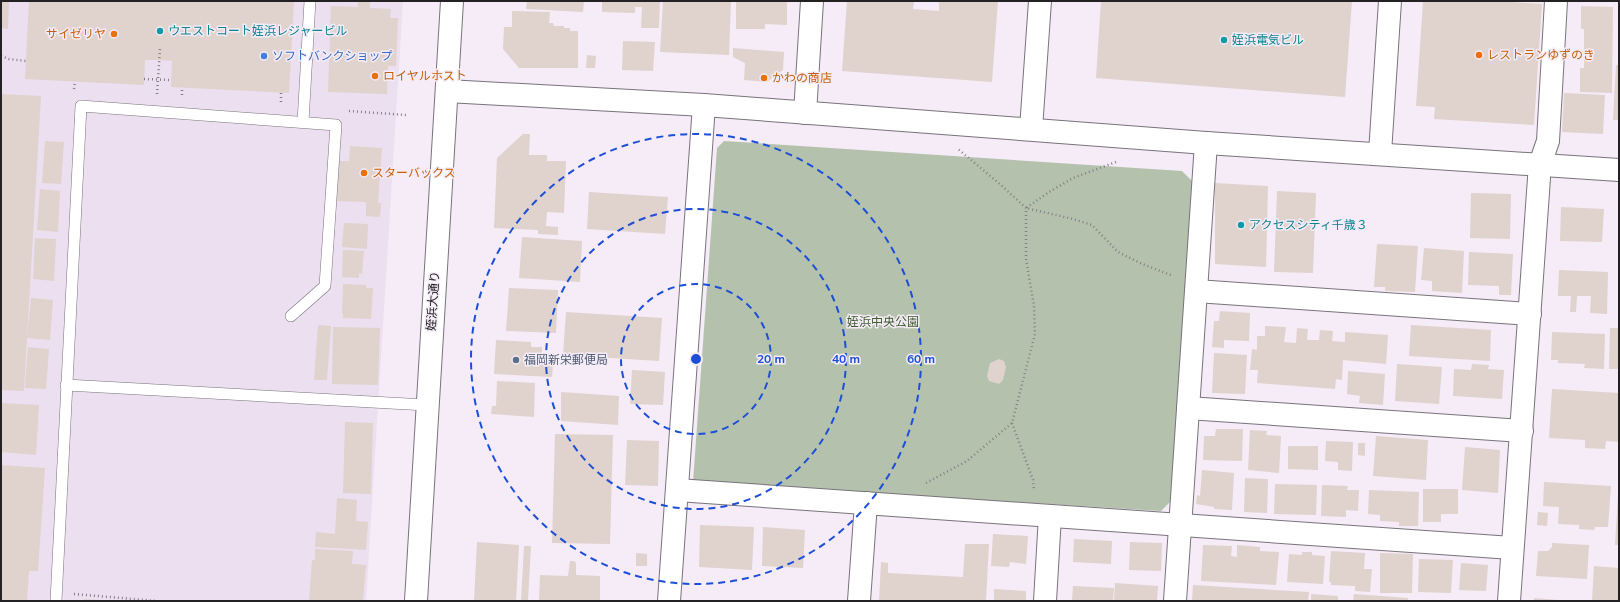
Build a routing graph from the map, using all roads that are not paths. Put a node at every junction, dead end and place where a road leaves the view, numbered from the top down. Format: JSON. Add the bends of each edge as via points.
{"nodes":[{"id":1,"x":310,"y":1,"type":"edge"},
{"id":2,"x":452,"y":1,"type":"edge"},
{"id":3,"x":812,"y":1,"type":"edge"},
{"id":4,"x":1040,"y":1,"type":"edge"},
{"id":5,"x":1390,"y":1,"type":"edge"},
{"id":6,"x":1556,"y":1,"type":"edge"},
{"id":7,"x":447,"y":91,"type":"junction"},
{"id":8,"x":704,"y":105,"type":"junction"},
{"id":9,"x":805,"y":113,"type":"junction"},
{"id":10,"x":303,"y":122,"type":"junction"},
{"id":11,"x":1031,"y":129,"type":"junction"},
{"id":12,"x":1206,"y":143,"type":"junction"},
{"id":13,"x":1380,"y":153,"type":"junction"},
{"id":14,"x":1540,"y":164,"type":"junction"},
{"id":15,"x":1619,"y":170,"type":"edge"},
{"id":16,"x":1196,"y":291,"type":"junction"},
{"id":17,"x":1530,"y":314,"type":"junction"},
{"id":18,"x":291,"y":316,"type":"dead end"},
{"id":19,"x":66,"y":385,"type":"junction"},
{"id":20,"x":426,"y":405,"type":"junction"},
{"id":21,"x":1188,"y":408,"type":"junction"},
{"id":22,"x":1522,"y":431,"type":"junction"},
{"id":23,"x":677,"y":490,"type":"junction"},
{"id":24,"x":866,"y":503,"type":"junction"},
{"id":25,"x":1050,"y":516,"type":"junction"},
{"id":26,"x":1180,"y":525,"type":"junction"},
{"id":27,"x":1512,"y":548,"type":"junction"},
{"id":28,"x":56,"y":597,"type":"edge"},
{"id":29,"x":416,"y":601,"type":"edge"},
{"id":30,"x":669,"y":601,"type":"edge"},
{"id":31,"x":859,"y":601,"type":"edge"},
{"id":32,"x":1045,"y":601,"type":"edge"},
{"id":33,"x":1175,"y":601,"type":"edge"},
{"id":34,"x":1509,"y":601,"type":"edge"}],
"edges":[{"from":1,"to":10,"type":"lane"},
{"from":2,"to":7,"type":"street","name":"姪浜大通り"},
{"from":3,"to":9,"type":"street"},
{"from":4,"to":11,"type":"street"},
{"from":5,"to":13,"type":"street"},
{"from":6,"to":14,"type":"street","via":[[1548,141]]},
{"from":7,"to":8,"type":"street"},
{"from":7,"to":20,"type":"street","name":"姪浜大通り"},
{"from":8,"to":9,"type":"street"},
{"from":8,"to":23,"type":"street"},
{"from":9,"to":11,"type":"street"},
{"from":10,"to":18,"type":"lane","via":[[336,124],[325,286]]},
{"from":10,"to":19,"type":"lane","via":[[81,106]]},
{"from":11,"to":12,"type":"street"},
{"from":12,"to":13,"type":"street"},
{"from":12,"to":16,"type":"street"},
{"from":13,"to":14,"type":"street"},
{"from":14,"to":15,"type":"street"},
{"from":14,"to":17,"type":"street"},
{"from":16,"to":17,"type":"street"},
{"from":16,"to":21,"type":"street"},
{"from":17,"to":22,"type":"street"},
{"from":19,"to":20,"type":"lane"},
{"from":19,"to":28,"type":"lane"},
{"from":20,"to":29,"type":"street","name":"姪浜大通り"},
{"from":21,"to":22,"type":"street"},
{"from":21,"to":26,"type":"street"},
{"from":22,"to":27,"type":"street"},
{"from":23,"to":24,"type":"street"},
{"from":23,"to":30,"type":"street"},
{"from":24,"to":25,"type":"street"},
{"from":24,"to":31,"type":"street"},
{"from":25,"to":26,"type":"street"},
{"from":25,"to":32,"type":"street"},
{"from":26,"to":27,"type":"street"},
{"from":26,"to":33,"type":"street"},
{"from":27,"to":34,"type":"street"}]}
